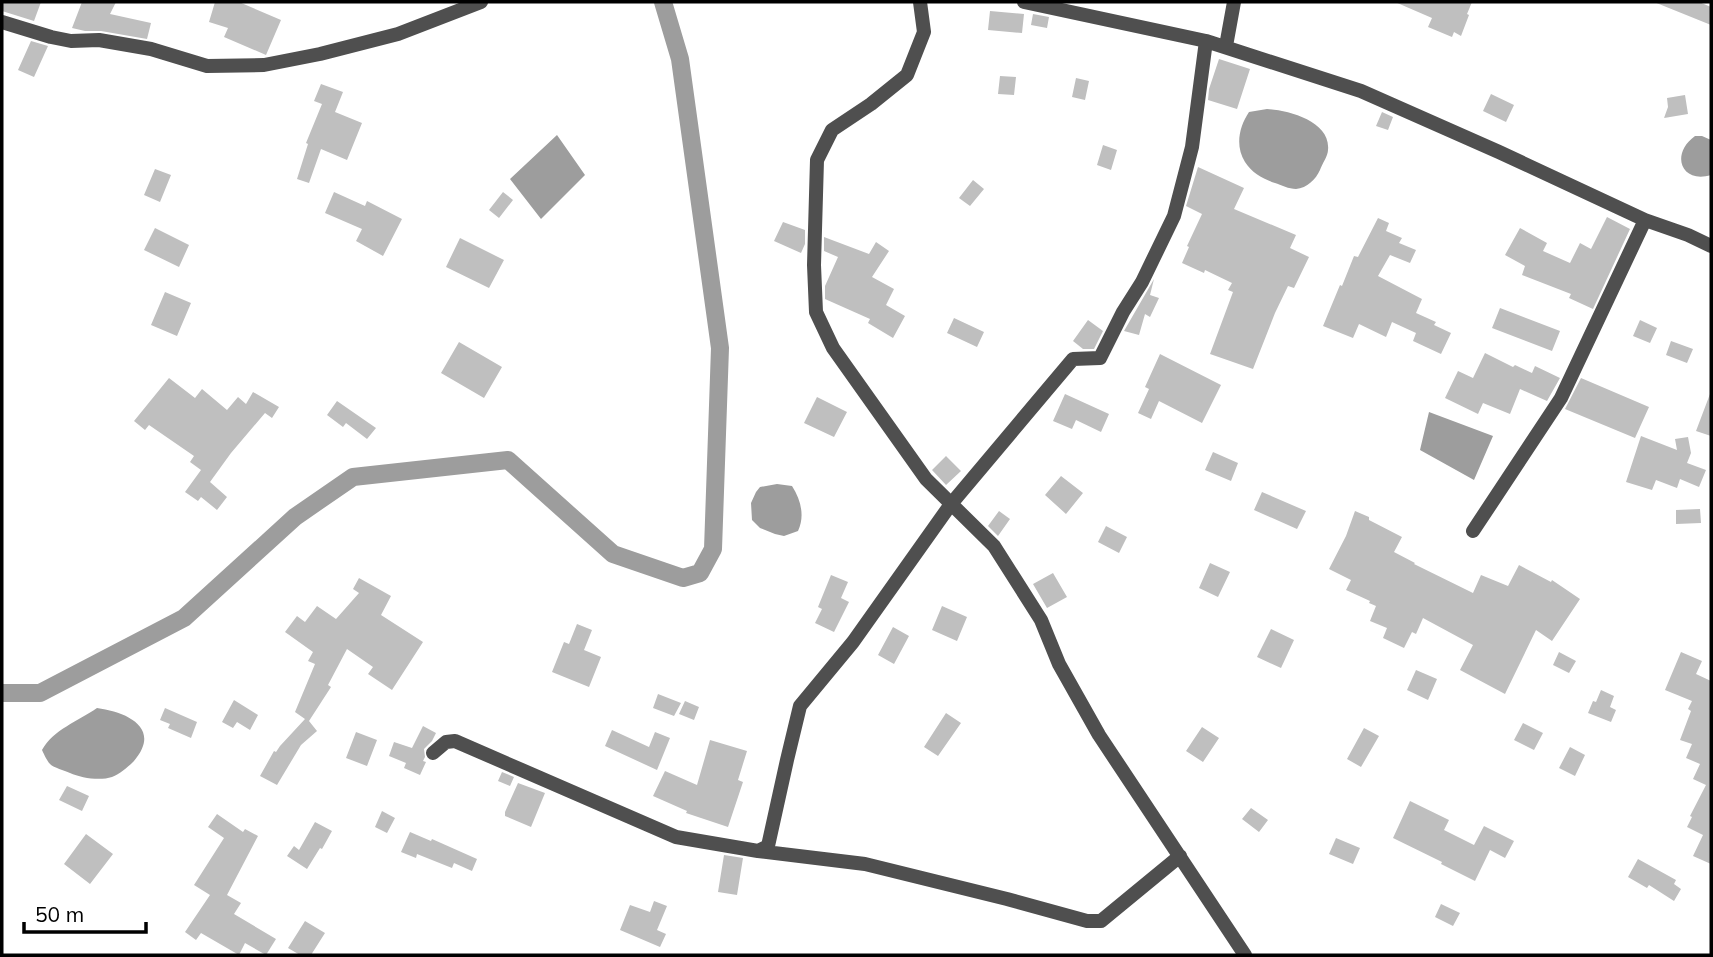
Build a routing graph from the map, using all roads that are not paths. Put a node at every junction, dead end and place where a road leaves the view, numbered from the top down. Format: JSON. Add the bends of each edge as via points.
{"nodes":[{"id":1,"x":481,"y":2,"type":"edge"},
{"id":2,"x":920,"y":2,"type":"edge"},
{"id":3,"x":1024,"y":2,"type":"edge"},
{"id":4,"x":1234,"y":2,"type":"edge"},
{"id":5,"x":2,"y":22,"type":"edge"},
{"id":6,"x":1206,"y":41,"type":"junction"},
{"id":7,"x":1226,"y":46,"type":"junction"},
{"id":8,"x":1645,"y":220,"type":"junction"},
{"id":9,"x":1711,"y":246,"type":"edge"},
{"id":10,"x":951,"y":504,"type":"junction"},
{"id":11,"x":1473,"y":531,"type":"dead end"},
{"id":12,"x":433,"y":753,"type":"dead end"},
{"id":13,"x":758,"y":851,"type":"junction"},
{"id":14,"x":1180,"y":856,"type":"junction"},
{"id":15,"x":1245,"y":955,"type":"edge"}],
"edges":[{"from":1,"to":5,"type":"street","via":[[398,34],[264,65],[207,66],[151,49],[99,40],[71,41]]},
{"from":2,"to":10,"type":"street","via":[[924,32],[907,75],[832,130],[817,160],[816,312],[833,348],[926,479]]},
{"from":3,"to":6,"type":"street"},
{"from":4,"to":7,"type":"street"},
{"from":6,"to":7,"type":"street"},
{"from":6,"to":10,"type":"street","via":[[1192,147],[1174,216],[1142,282],[1100,358],[1073,359]]},
{"from":7,"to":8,"type":"street","via":[[1361,91]]},
{"from":8,"to":9,"type":"street"},
{"from":8,"to":11,"type":"street","via":[[1561,398]]},
{"from":10,"to":13,"type":"street","via":[[853,642],[800,706],[768,846]]},
{"from":10,"to":14,"type":"street","via":[[994,546],[1041,620],[1059,664],[1099,735]]},
{"from":12,"to":13,"type":"street","via":[[455,741],[676,837]]},
{"from":13,"to":14,"type":"street","via":[[865,864],[1087,921],[1101,921]]},
{"from":14,"to":15,"type":"street"}]}
